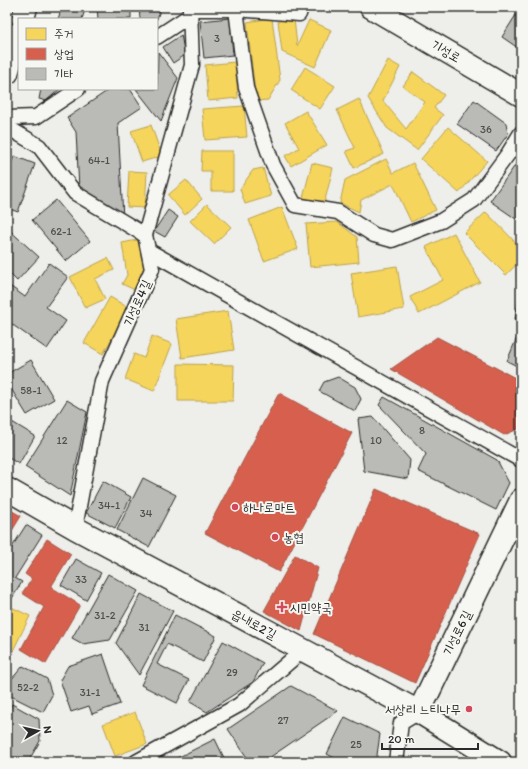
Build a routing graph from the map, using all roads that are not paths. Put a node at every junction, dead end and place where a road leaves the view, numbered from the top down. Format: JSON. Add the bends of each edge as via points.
{"nodes":[{"id":1,"x":26,"y":7,"type":"edge"},
{"id":2,"x":301,"y":7,"type":"edge"},
{"id":3,"x":371,"y":7,"type":"edge"},
{"id":4,"x":236,"y":9,"type":"junction"},
{"id":5,"x":189,"y":11,"type":"edge"},
{"id":6,"x":23,"y":18,"type":"edge"},
{"id":7,"x":18,"y":36,"type":"edge"},
{"id":8,"x":158,"y":36,"type":"edge"},
{"id":9,"x":7,"y":73,"type":"edge"},
{"id":10,"x":76,"y":90,"type":"edge"},
{"id":11,"x":521,"y":95,"type":"edge"},
{"id":12,"x":7,"y":118,"type":"edge"},
{"id":13,"x":7,"y":126,"type":"edge"},
{"id":14,"x":521,"y":133,"type":"edge"},
{"id":15,"x":145,"y":235,"type":"junction"},
{"id":16,"x":149,"y":251,"type":"junction"},
{"id":17,"x":521,"y":460,"type":"edge"},
{"id":18,"x":7,"y":489,"type":"edge"},
{"id":19,"x":521,"y":500,"type":"edge"},
{"id":20,"x":75,"y":528,"type":"junction"},
{"id":21,"x":303,"y":650,"type":"junction"},
{"id":22,"x":419,"y":712,"type":"junction"},
{"id":23,"x":136,"y":762,"type":"edge"},
{"id":24,"x":396,"y":762,"type":"edge"},
{"id":25,"x":500,"y":762,"type":"edge"}],
"edges":[{"from":1,"to":6,"type":"street"},
{"from":2,"to":4,"type":"lane","via":[[298,14]]},
{"from":3,"to":11,"type":"street","name":"기성로"},
{"from":4,"to":5,"type":"lane"},
{"from":4,"to":14,"type":"lane","via":[[246,88],[273,165],[294,205],[338,212],[374,235],[392,240],[441,221],[474,200]]},
{"from":5,"to":8,"type":"lane"},
{"from":5,"to":15,"type":"lane","name":"기성로4길","via":[[192,65]]},
{"from":7,"to":9,"type":"street"},
{"from":10,"to":12,"type":"lane","via":[[36,117]]},
{"from":13,"to":15,"type":"lane","via":[[39,146],[75,193]]},
{"from":15,"to":16,"type":"lane","name":"기성로4길"},
{"from":16,"to":17,"type":"lane"},
{"from":16,"to":20,"type":"lane","name":"기성로4길","via":[[152,269],[102,381]]},
{"from":18,"to":20,"type":"street","name":"읍내로2길"},
{"from":19,"to":22,"type":"street","name":"기성로6길"},
{"from":20,"to":21,"type":"street","name":"읍내로2길"},
{"from":21,"to":22,"type":"street","name":"읍내로2길"},
{"from":21,"to":23,"type":"lane","via":[[239,705]]},
{"from":22,"to":24,"type":"lane","via":[[401,723]]},
{"from":22,"to":25,"type":"street","name":"읍내로2길"}]}
